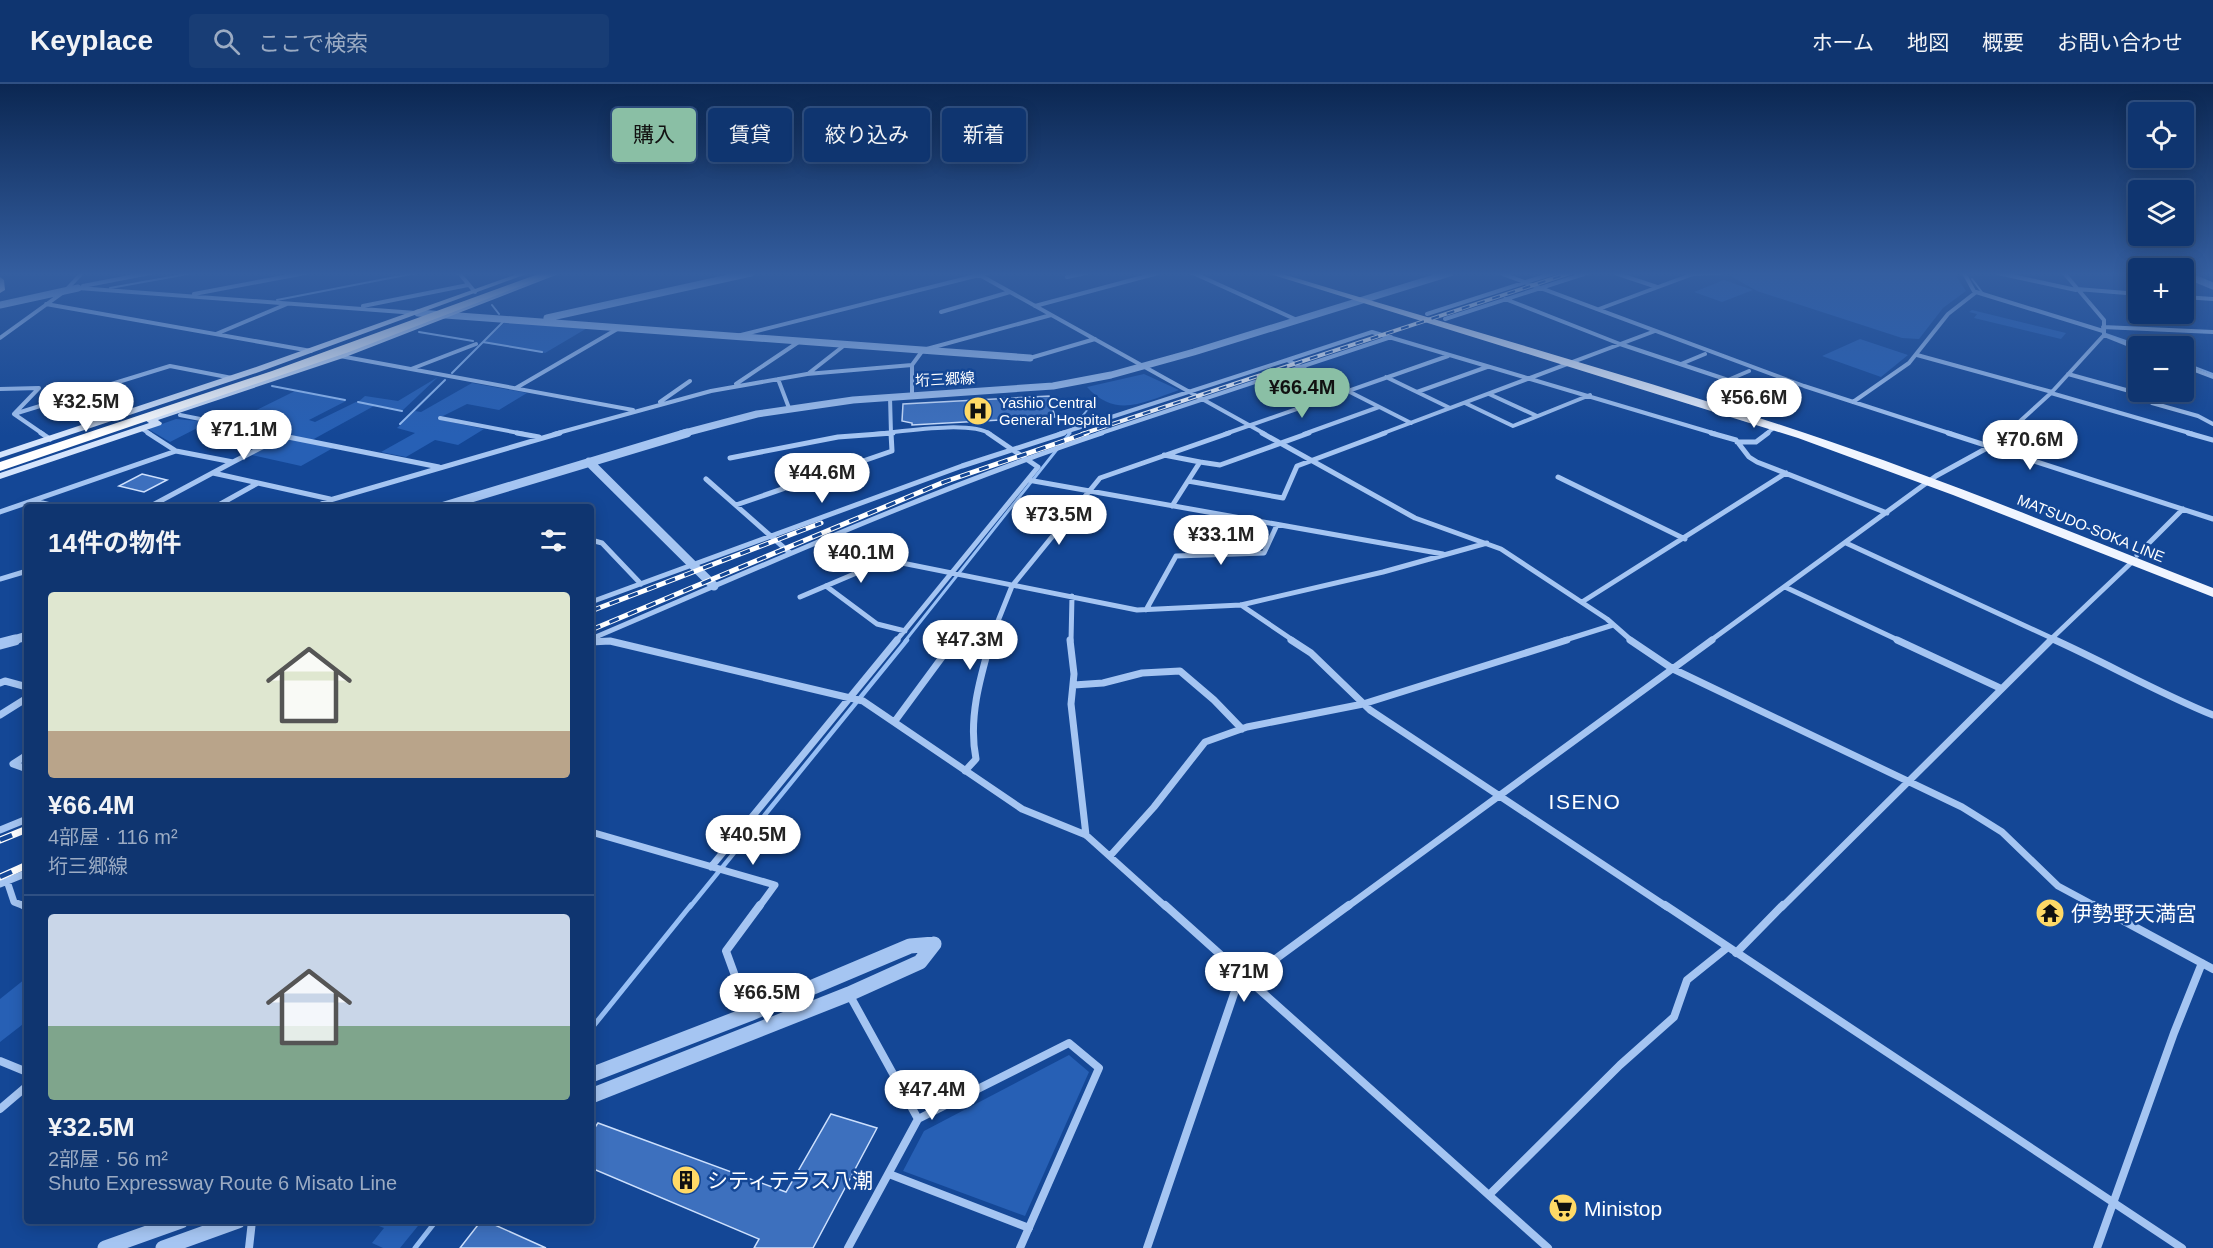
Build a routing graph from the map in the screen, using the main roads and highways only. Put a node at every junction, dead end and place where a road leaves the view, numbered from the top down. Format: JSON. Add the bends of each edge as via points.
{"nodes":[{"id":1,"x":377,"y":327,"type":"edge"},
{"id":2,"x":396,"y":327,"type":"edge"},
{"id":3,"x":401,"y":327,"type":"edge"},
{"id":4,"x":417,"y":327,"type":"edge"},
{"id":5,"x":1460,"y":327,"type":"edge"},
{"id":6,"x":1470,"y":327,"type":"edge"},
{"id":7,"x":1575,"y":362,"type":"junction"},
{"id":8,"x":291,"y":374,"type":"junction"},
{"id":9,"x":259,"y":380,"type":"junction"},
{"id":10,"x":0,"y":458,"type":"edge"},
{"id":11,"x":0,"y":471,"type":"edge"},
{"id":12,"x":1932,"y":479,"type":"junction"},
{"id":13,"x":2135,"y":558,"type":"junction"},
{"id":14,"x":2213,"y":585,"type":"edge"},
{"id":15,"x":2213,"y":593,"type":"edge"}],
"edges":[{"from":1,"to":10,"type":"main road"},
{"from":2,"to":9,"type":"highway"},
{"from":3,"to":11,"type":"highway"},
{"from":4,"to":8,"type":"main road"},
{"from":5,"to":7,"type":"main road","name":"MATSUDO-SOKA LINE"},
{"from":6,"to":7,"type":"main road","name":"MATSUDO-SOKA LINE"},
{"from":7,"to":12,"type":"main road","name":"MATSUDO-SOKA LINE"},
{"from":7,"to":12,"type":"main road","name":"MATSUDO-SOKA LINE","via":[[1744,410]]},
{"from":8,"to":9,"type":"highway"},
{"from":8,"to":11,"type":"main road"},
{"from":8,"to":11,"type":"main road","via":[[180,415]]},
{"from":9,"to":10,"type":"highway","via":[[218,385]]},
{"from":9,"to":11,"type":"highway"},
{"from":12,"to":13,"type":"main road","name":"MATSUDO-SOKA LINE"},
{"from":13,"to":14,"type":"main road","name":"MATSUDO-SOKA LINE"},
{"from":13,"to":15,"type":"main road","name":"MATSUDO-SOKA LINE"}]}
